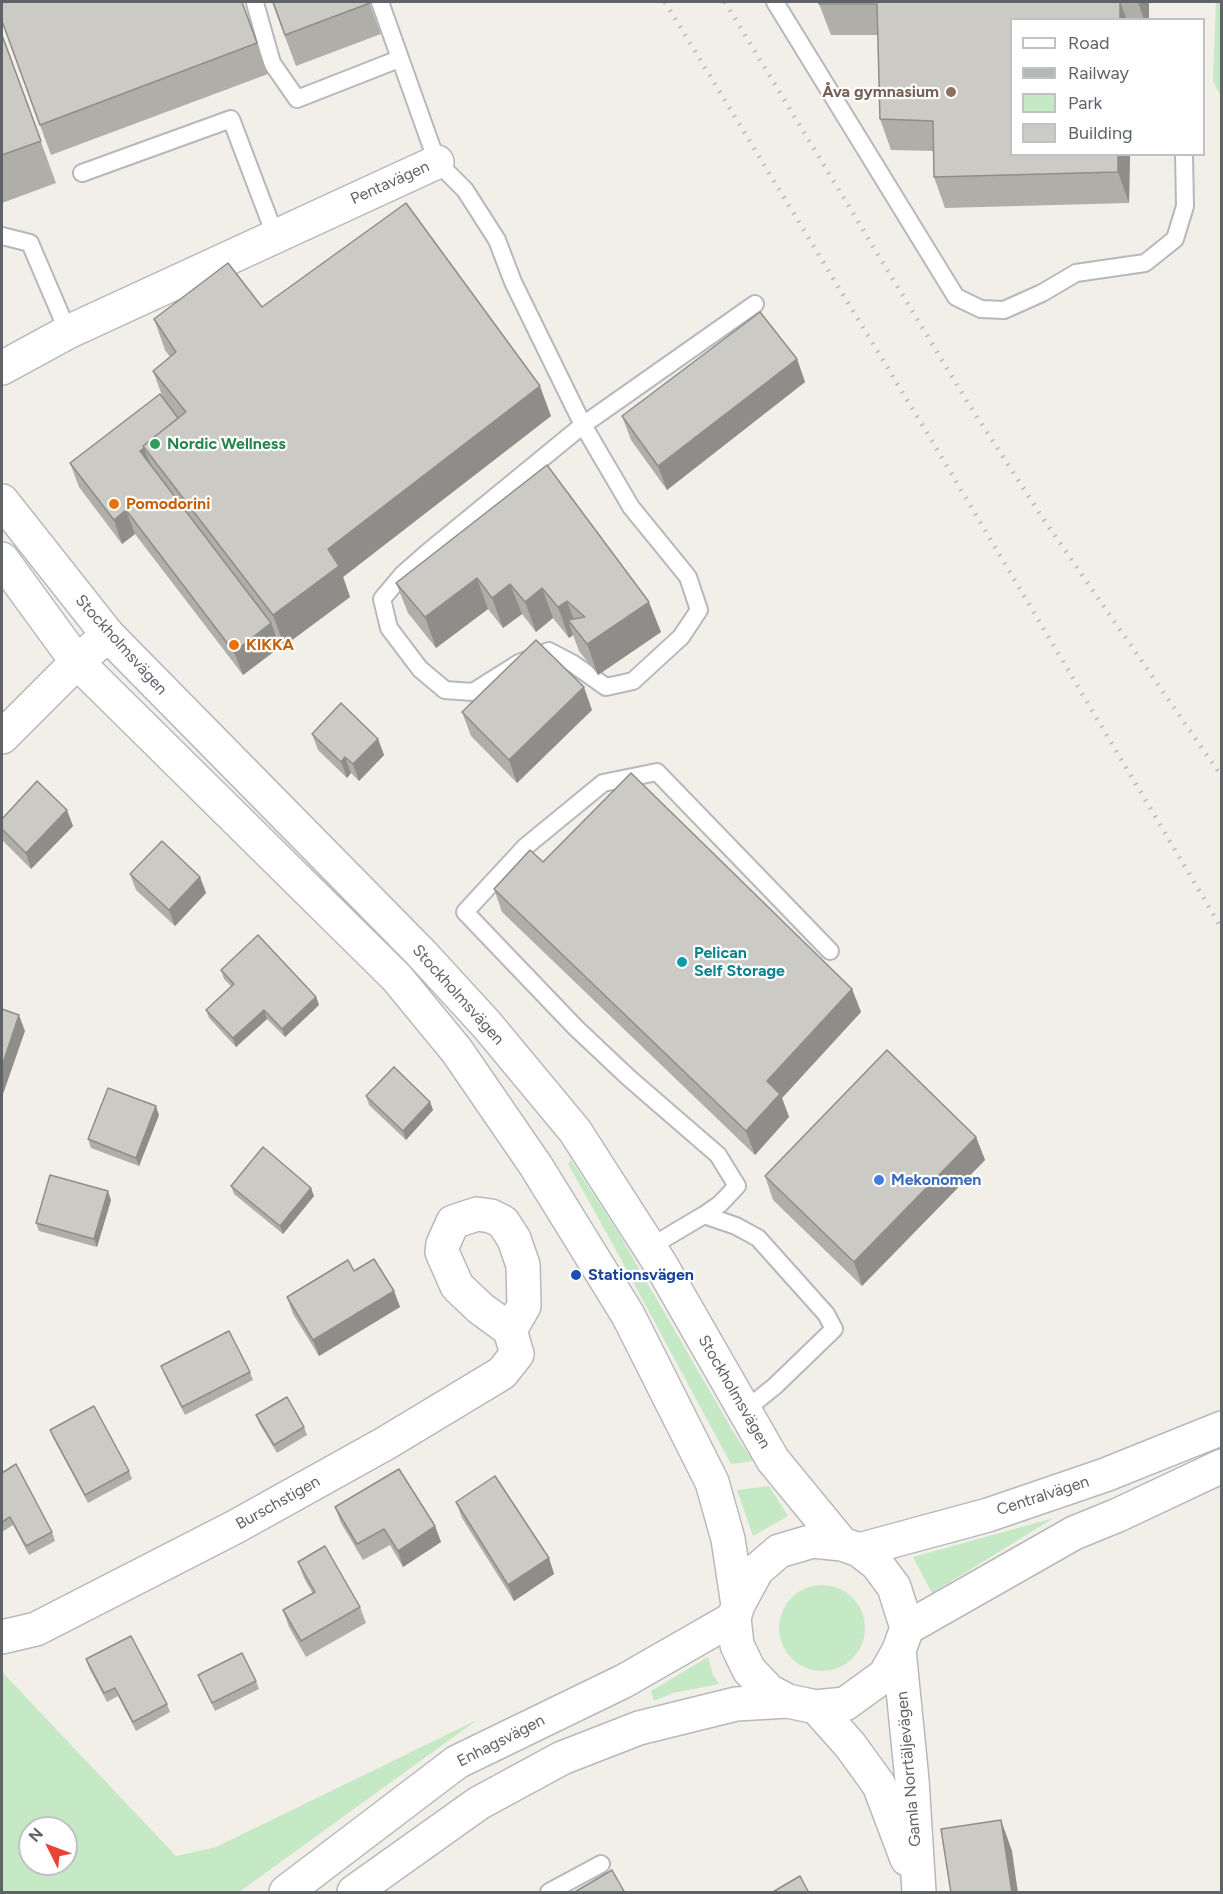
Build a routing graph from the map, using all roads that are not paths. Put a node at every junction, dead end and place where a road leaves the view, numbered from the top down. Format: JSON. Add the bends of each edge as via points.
{"nodes":[{"id":1,"x":380,"y":2,"type":"edge"},
{"id":2,"x":776,"y":2,"type":"edge"},
{"id":3,"x":255,"y":3,"type":"dead end"},
{"id":4,"x":399,"y":59,"type":"junction"},
{"id":5,"x":1184,"y":156,"type":"edge"},
{"id":6,"x":437,"y":162,"type":"junction"},
{"id":7,"x":82,"y":173,"type":"dead end"},
{"id":8,"x":2,"y":236,"type":"edge"},
{"id":9,"x":274,"y":236,"type":"junction"},
{"id":10,"x":755,"y":304,"type":"dead end"},
{"id":11,"x":68,"y":332,"type":"junction"},
{"id":12,"x":2,"y":368,"type":"edge"},
{"id":13,"x":583,"y":425,"type":"junction"},
{"id":14,"x":2,"y":501,"type":"edge"},
{"id":15,"x":2,"y":560,"type":"edge"},
{"id":16,"x":108,"y":635,"type":"junction"},
{"id":17,"x":77,"y":662,"type":"junction"},
{"id":18,"x":2,"y":737,"type":"edge"},
{"id":19,"x":830,"y":951,"type":"dead end"},
{"id":20,"x":704,"y":1215,"type":"junction"},
{"id":21,"x":650,"y":1247,"type":"junction"},
{"id":22,"x":510,"y":1330,"type":"dead end"},
{"id":23,"x":744,"y":1411,"type":"junction"},
{"id":24,"x":1221,"y":1428,"type":"edge"},
{"id":25,"x":1221,"y":1466,"type":"edge"},
{"id":26,"x":850,"y":1547,"type":"junction"},
{"id":27,"x":736,"y":1612,"type":"junction"},
{"id":28,"x":2,"y":1637,"type":"edge"},
{"id":29,"x":903,"y":1639,"type":"junction"},
{"id":30,"x":802,"y":1704,"type":"junction"},
{"id":31,"x":601,"y":1864,"type":"dead end"},
{"id":32,"x":919,"y":1891,"type":"edge"},
{"id":33,"x":286,"y":1893,"type":"edge"},
{"id":34,"x":354,"y":1893,"type":"edge"},
{"id":35,"x":549,"y":1893,"type":"edge"}],
"edges":[{"from":1,"to":4,"type":"lane"},
{"from":2,"to":5,"type":"lane","via":[[956,297],[981,309],[1004,310],[1076,273],[1145,263],[1175,239],[1185,206]]},
{"from":3,"to":4,"type":"lane","via":[[272,63],[297,99]]},
{"from":4,"to":6,"type":"lane"},
{"from":6,"to":9,"type":"street","name":"Pentavägen"},
{"from":6,"to":13,"type":"lane","name":"Pentavägen","via":[[465,190],[497,240],[513,282]]},
{"from":7,"to":9,"type":"lane","via":[[231,119]]},
{"from":8,"to":11,"type":"lane","via":[[30,243]]},
{"from":9,"to":11,"type":"street","name":"Pentavägen"},
{"from":10,"to":13,"type":"lane"},
{"from":11,"to":12,"type":"street","name":"Pentavägen"},
{"from":13,"to":13,"type":"lane","name":"Pentavägen","via":[[631,507],[688,578],[699,610],[681,637],[633,681],[606,687],[549,651],[519,663],[473,692],[445,690],[420,669],[389,628],[382,600],[403,574]]},
{"from":14,"to":16,"type":"street","name":"Stockholmsvägen"},
{"from":15,"to":17,"type":"street","name":"Stockholmsvägen"},
{"from":16,"to":17,"type":"street"},
{"from":16,"to":21,"type":"street","name":"Stockholmsvägen","via":[[487,1025],[575,1131]]},
{"from":17,"to":18,"type":"street"},
{"from":17,"to":27,"type":"street","name":"Stockholmsvägen","via":[[397,978],[470,1070],[537,1166],[628,1315],[712,1482],[728,1539]]},
{"from":19,"to":20,"type":"lane","via":[[657,772],[603,783],[525,847],[465,912],[576,1028],[718,1155],[737,1186]]},
{"from":20,"to":21,"type":"lane"},
{"from":20,"to":23,"type":"lane","via":[[758,1238],[826,1314],[834,1329]]},
{"from":21,"to":23,"type":"street","name":"Stockholmsvägen"},
{"from":22,"to":28,"type":"street","name":"Burschstigen","via":[[517,1354],[502,1373],[416,1425],[235,1527],[46,1624]]},
{"from":23,"to":26,"type":"street","name":"Stockholmsvägen","via":[[773,1460]]},
{"from":24,"to":26,"type":"street","name":"Centralvägen","via":[[1095,1479],[988,1515]]},
{"from":25,"to":29,"type":"street","via":[[1074,1533]]},
{"from":26,"to":27,"type":"street","via":[[813,1541],[779,1551],[757,1570]]},
{"from":26,"to":29,"type":"street","via":[[877,1564],[894,1587]]},
{"from":27,"to":30,"type":"street","via":[[736,1645],[749,1670],[769,1690]]},
{"from":27,"to":33,"type":"street","name":"Enhagsvägen","via":[[624,1681],[457,1762]]},
{"from":29,"to":30,"type":"street","via":[[885,1676],[845,1704]]},
{"from":29,"to":32,"type":"street","name":"Gamla Norrtäljevägen"},
{"from":30,"to":32,"type":"street","name":"Gamla Norrtäljevägen","via":[[850,1745],[879,1785]]},
{"from":30,"to":34,"type":"street","via":[[736,1704],[639,1728],[562,1758],[479,1803]]},
{"from":31,"to":35,"type":"lane"}]}
